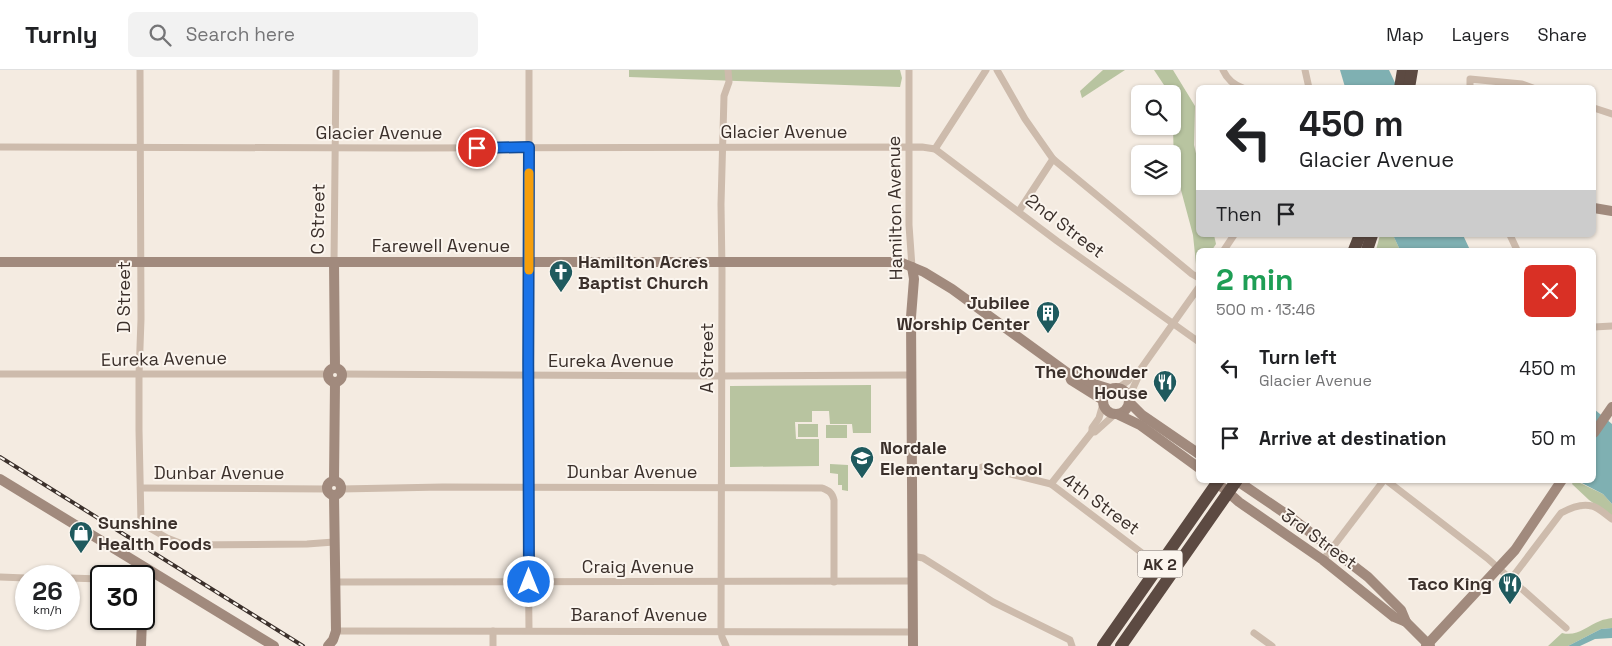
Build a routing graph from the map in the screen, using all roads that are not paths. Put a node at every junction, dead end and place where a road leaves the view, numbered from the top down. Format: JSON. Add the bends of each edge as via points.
{"nodes":[{"id":1,"x":140,"y":70,"type":"edge"},
{"id":2,"x":336,"y":70,"type":"edge"},
{"id":3,"x":529,"y":70,"type":"edge"},
{"id":4,"x":728,"y":70,"type":"edge"},
{"id":5,"x":909,"y":70,"type":"edge"},
{"id":6,"x":986,"y":70,"type":"edge"},
{"id":7,"x":997,"y":70,"type":"edge"},
{"id":8,"x":1223,"y":70,"type":"edge"},
{"id":9,"x":1305,"y":70,"type":"edge"},
{"id":10,"x":1403,"y":70,"type":"edge"},
{"id":11,"x":1408,"y":82,"type":"edge"},
{"id":12,"x":1235,"y":85,"type":"edge"},
{"id":13,"x":1308,"y":85,"type":"edge"},
{"id":14,"x":1470,"y":85,"type":"edge"},
{"id":15,"x":1525,"y":85,"type":"edge"},
{"id":16,"x":1596,"y":109,"type":"edge"},
{"id":17,"x":1612,"y":114,"type":"edge"},
{"id":18,"x":0,"y":147,"type":"edge"},
{"id":19,"x":335,"y":147,"type":"junction"},
{"id":20,"x":529,"y":147,"type":"junction"},
{"id":21,"x":909,"y":147,"type":"junction"},
{"id":22,"x":140,"y":148,"type":"junction"},
{"id":23,"x":722,"y":148,"type":"junction"},
{"id":24,"x":935,"y":149,"type":"junction"},
{"id":25,"x":1053,"y":160,"type":"junction"},
{"id":26,"x":1596,"y":208,"type":"edge"},
{"id":27,"x":1019,"y":211,"type":"junction"},
{"id":28,"x":1612,"y":211,"type":"edge"},
{"id":29,"x":1233,"y":237,"type":"edge"},
{"id":30,"x":1367,"y":240,"type":"edge"},
{"id":31,"x":1225,"y":248,"type":"edge"},
{"id":32,"x":1357,"y":248,"type":"edge"},
{"id":33,"x":0,"y":262,"type":"edge"},
{"id":34,"x":334,"y":262,"type":"junction"},
{"id":35,"x":529,"y":262,"type":"junction"},
{"id":36,"x":722,"y":262,"type":"junction"},
{"id":37,"x":140,"y":263,"type":"junction"},
{"id":38,"x":912,"y":267,"type":"junction"},
{"id":39,"x":1196,"y":276,"type":"edge"},
{"id":40,"x":1196,"y":291,"type":"edge"},
{"id":41,"x":1172,"y":324,"type":"junction"},
{"id":42,"x":1612,"y":326,"type":"edge"},
{"id":43,"x":1596,"y":327,"type":"edge"},
{"id":44,"x":1196,"y":340,"type":"edge"},
{"id":45,"x":1138,"y":372,"type":"junction"},
{"id":46,"x":0,"y":374,"type":"edge"},
{"id":47,"x":1068,"y":374,"type":"junction"},
{"id":48,"x":139,"y":375,"type":"junction"},
{"id":49,"x":335,"y":375,"type":"junction"},
{"id":50,"x":528,"y":375,"type":"junction"},
{"id":51,"x":910,"y":375,"type":"junction"},
{"id":52,"x":721,"y":376,"type":"junction"},
{"id":53,"x":1114,"y":388,"type":"junction"},
{"id":54,"x":1130,"y":400,"type":"junction"},
{"id":55,"x":1103,"y":402,"type":"junction"},
{"id":56,"x":1612,"y":407,"type":"edge"},
{"id":57,"x":1116,"y":415,"type":"junction"},
{"id":58,"x":1596,"y":430,"type":"edge"},
{"id":59,"x":1092,"y":432,"type":"junction"},
{"id":60,"x":1196,"y":452,"type":"edge"},
{"id":61,"x":1196,"y":466,"type":"edge"},
{"id":62,"x":982,"y":467,"type":"dead end"},
{"id":63,"x":0,"y":479,"type":"edge"},
{"id":64,"x":1216,"y":483,"type":"edge"},
{"id":65,"x":1219,"y":483,"type":"edge"},
{"id":66,"x":1235,"y":483,"type":"edge"},
{"id":67,"x":1241,"y":483,"type":"edge"},
{"id":68,"x":1383,"y":483,"type":"edge"},
{"id":69,"x":1389,"y":483,"type":"edge"},
{"id":70,"x":1559,"y":483,"type":"edge"},
{"id":71,"x":1051,"y":484,"type":"junction"},
{"id":72,"x":529,"y":486,"type":"junction"},
{"id":73,"x":141,"y":488,"type":"junction"},
{"id":74,"x":722,"y":488,"type":"junction"},
{"id":75,"x":334,"y":489,"type":"junction"},
{"id":76,"x":1229,"y":493,"type":"junction"},
{"id":77,"x":1612,"y":519,"type":"edge"},
{"id":78,"x":334,"y":542,"type":"junction"},
{"id":79,"x":1331,"y":549,"type":"junction"},
{"id":80,"x":1142,"y":553,"type":"dead end"},
{"id":81,"x":912,"y":556,"type":"junction"},
{"id":82,"x":1322,"y":560,"type":"junction"},
{"id":83,"x":134,"y":565,"type":"edge"},
{"id":84,"x":1499,"y":568,"type":"junction"},
{"id":85,"x":0,"y":577,"type":"edge"},
{"id":86,"x":155,"y":577,"type":"edge"},
{"id":87,"x":15,"y":578,"type":"edge"},
{"id":88,"x":1511,"y":579,"type":"junction"},
{"id":89,"x":912,"y":581,"type":"junction"},
{"id":90,"x":335,"y":582,"type":"junction"},
{"id":91,"x":529,"y":582,"type":"junction"},
{"id":92,"x":721,"y":582,"type":"junction"},
{"id":93,"x":834,"y":582,"type":"junction"},
{"id":94,"x":1406,"y":622,"type":"junction"},
{"id":95,"x":1566,"y":628,"type":"dead end"},
{"id":96,"x":142,"y":630,"type":"edge"},
{"id":97,"x":529,"y":630,"type":"junction"},
{"id":98,"x":721,"y":630,"type":"junction"},
{"id":99,"x":336,"y":631,"type":"junction"},
{"id":100,"x":493,"y":631,"type":"junction"},
{"id":101,"x":912,"y":632,"type":"junction"},
{"id":102,"x":1254,"y":633,"type":"dead end"},
{"id":103,"x":141,"y":646,"type":"edge"},
{"id":104,"x":274,"y":646,"type":"edge"},
{"id":105,"x":328,"y":646,"type":"edge"},
{"id":106,"x":493,"y":646,"type":"edge"},
{"id":107,"x":726,"y":646,"type":"edge"},
{"id":108,"x":913,"y":646,"type":"edge"},
{"id":109,"x":1072,"y":646,"type":"edge"},
{"id":110,"x":1103,"y":646,"type":"edge"},
{"id":111,"x":1121,"y":646,"type":"edge"},
{"id":112,"x":1272,"y":646,"type":"edge"},
{"id":113,"x":1428,"y":646,"type":"edge"}],
"edges":[{"from":1,"to":22,"type":"street","name":"D Street"},
{"from":2,"to":19,"type":"street","name":"C Street"},
{"from":3,"to":20,"type":"street"},
{"from":4,"to":23,"type":"street","name":"A Street"},
{"from":5,"to":21,"type":"street","name":"Hamilton Avenue"},
{"from":6,"to":24,"type":"street"},
{"from":7,"to":25,"type":"street","via":[[1025,120]]},
{"from":8,"to":12,"type":"street"},
{"from":9,"to":13,"type":"street"},
{"from":10,"to":11,"type":"highway"},
{"from":14,"to":15,"type":"street","via":[[1470,79]]},
{"from":16,"to":17,"type":"street"},
{"from":18,"to":22,"type":"street","name":"Glacier Avenue"},
{"from":19,"to":20,"type":"street","name":"Glacier Avenue"},
{"from":19,"to":22,"type":"street","name":"Glacier Avenue"},
{"from":19,"to":34,"type":"street","name":"C Street"},
{"from":20,"to":23,"type":"street","name":"Glacier Avenue"},
{"from":20,"to":35,"type":"street"},
{"from":21,"to":23,"type":"street","name":"Glacier Avenue"},
{"from":21,"to":24,"type":"street"},
{"from":21,"to":38,"type":"street","name":"Hamilton Avenue"},
{"from":22,"to":37,"type":"street","name":"D Street"},
{"from":23,"to":36,"type":"street","name":"A Street"},
{"from":24,"to":27,"type":"street","name":"2nd Street"},
{"from":25,"to":27,"type":"street"},
{"from":25,"to":39,"type":"street"},
{"from":26,"to":28,"type":"street"},
{"from":27,"to":41,"type":"street","name":"2nd Street"},
{"from":29,"to":31,"type":"street"},
{"from":30,"to":32,"type":"highway"},
{"from":33,"to":37,"type":"street","name":"Farewell Avenue"},
{"from":34,"to":35,"type":"street","name":"Farewell Avenue"},
{"from":34,"to":37,"type":"street","name":"Farewell Avenue"},
{"from":34,"to":49,"type":"street","name":"C Street"},
{"from":35,"to":36,"type":"street","name":"Farewell Avenue"},
{"from":35,"to":50,"type":"street"},
{"from":36,"to":38,"type":"street","name":"Farewell Avenue","via":[[900,262]]},
{"from":36,"to":52,"type":"street","name":"A Street"},
{"from":37,"to":48,"type":"street","name":"D Street"},
{"from":38,"to":47,"type":"street","via":[[952,290]]},
{"from":38,"to":51,"type":"street","name":"Hamilton Avenue"},
{"from":40,"to":41,"type":"street"},
{"from":41,"to":44,"type":"street","name":"2nd Street"},
{"from":41,"to":45,"type":"street"},
{"from":42,"to":43,"type":"street"},
{"from":45,"to":53,"type":"street"},
{"from":45,"to":54,"type":"street"},
{"from":46,"to":48,"type":"street","name":"Eureka Avenue"},
{"from":47,"to":53,"type":"street"},
{"from":47,"to":55,"type":"street","via":[[1071,380]]},
{"from":48,"to":49,"type":"street","name":"Eureka Avenue"},
{"from":48,"to":73,"type":"street","name":"D Street"},
{"from":49,"to":50,"type":"street","name":"Eureka Avenue"},
{"from":49,"to":75,"type":"street","name":"C Street"},
{"from":50,"to":52,"type":"street","name":"Eureka Avenue"},
{"from":50,"to":72,"type":"street"},
{"from":51,"to":52,"type":"street","name":"Eureka Avenue"},
{"from":51,"to":81,"type":"street","name":"Hamilton Avenue"},
{"from":52,"to":74,"type":"street","name":"A Street"},
{"from":53,"to":54,"type":"street","via":[[1125,391]]},
{"from":53,"to":55,"type":"street","via":[[1104,396]]},
{"from":54,"to":57,"type":"street","via":[[1127,410]]},
{"from":54,"to":60,"type":"street","via":[[1142,415]]},
{"from":55,"to":57,"type":"street","via":[[1107,411]]},
{"from":55,"to":59,"type":"street"},
{"from":56,"to":58,"type":"street"},
{"from":57,"to":59,"type":"street"},
{"from":57,"to":61,"type":"street","via":[[1140,426]]},
{"from":59,"to":71,"type":"street"},
{"from":62,"to":71,"type":"street","name":"4th Street"},
{"from":63,"to":83,"type":"street"},
{"from":64,"to":110,"type":"highway","number":"AK 2"},
{"from":65,"to":76,"type":"street","name":"3rd Street"},
{"from":66,"to":76,"type":"highway","number":"AK 2"},
{"from":67,"to":79,"type":"street","name":"3rd Street"},
{"from":68,"to":79,"type":"street"},
{"from":69,"to":84,"type":"street"},
{"from":70,"to":84,"type":"street","via":[[1515,550]]},
{"from":71,"to":80,"type":"street","name":"4th Street"},
{"from":72,"to":74,"type":"street","name":"Dunbar Avenue"},
{"from":72,"to":75,"type":"street","name":"Dunbar Avenue"},
{"from":72,"to":91,"type":"street"},
{"from":73,"to":75,"type":"street","name":"Dunbar Avenue"},
{"from":73,"to":78,"type":"street","name":"D Street","via":[[142,523],[185,545]]},
{"from":74,"to":92,"type":"street","name":"A Street"},
{"from":74,"to":93,"type":"street","name":"Dunbar Avenue","via":[[822,488],[829,491],[834,500]]},
{"from":75,"to":78,"type":"street","name":"C Street"},
{"from":76,"to":82,"type":"street","name":"3rd Street"},
{"from":76,"to":111,"type":"highway","number":"AK 2"},
{"from":77,"to":88,"type":"street","via":[[1592,506],[1570,508],[1561,513]]},
{"from":78,"to":90,"type":"street","name":"C Street"},
{"from":79,"to":82,"type":"street"},
{"from":79,"to":94,"type":"street","name":"3rd Street","via":[[1368,577],[1401,610]]},
{"from":81,"to":89,"type":"street","name":"Hamilton Avenue"},
{"from":81,"to":109,"type":"street","via":[[923,558],[993,602],[1070,640]]},
{"from":82,"to":94,"type":"street","name":"3rd Street","via":[[1394,617]]},
{"from":84,"to":88,"type":"street"},
{"from":84,"to":113,"type":"street"},
{"from":85,"to":87,"type":"street"},
{"from":86,"to":104,"type":"street"},
{"from":88,"to":95,"type":"street"},
{"from":89,"to":93,"type":"street","name":"Craig Avenue"},
{"from":89,"to":101,"type":"street","name":"Hamilton Avenue"},
{"from":90,"to":91,"type":"street","name":"Craig Avenue"},
{"from":90,"to":99,"type":"street","name":"C Street"},
{"from":91,"to":92,"type":"street","name":"Craig Avenue"},
{"from":91,"to":97,"type":"street"},
{"from":92,"to":93,"type":"street","name":"Craig Avenue"},
{"from":92,"to":98,"type":"street","name":"A Street"},
{"from":94,"to":113,"type":"street","name":"3rd Street"},
{"from":96,"to":103,"type":"street"},
{"from":97,"to":98,"type":"street","name":"Baranof Avenue"},
{"from":97,"to":100,"type":"street","name":"Baranof Avenue"},
{"from":98,"to":101,"type":"street","name":"Baranof Avenue"},
{"from":98,"to":107,"type":"street","name":"A Street"},
{"from":99,"to":100,"type":"street","name":"Baranof Avenue"},
{"from":99,"to":105,"type":"street","name":"C Street"},
{"from":100,"to":106,"type":"street"},
{"from":101,"to":108,"type":"street","name":"Hamilton Avenue"},
{"from":102,"to":112,"type":"street"}]}
